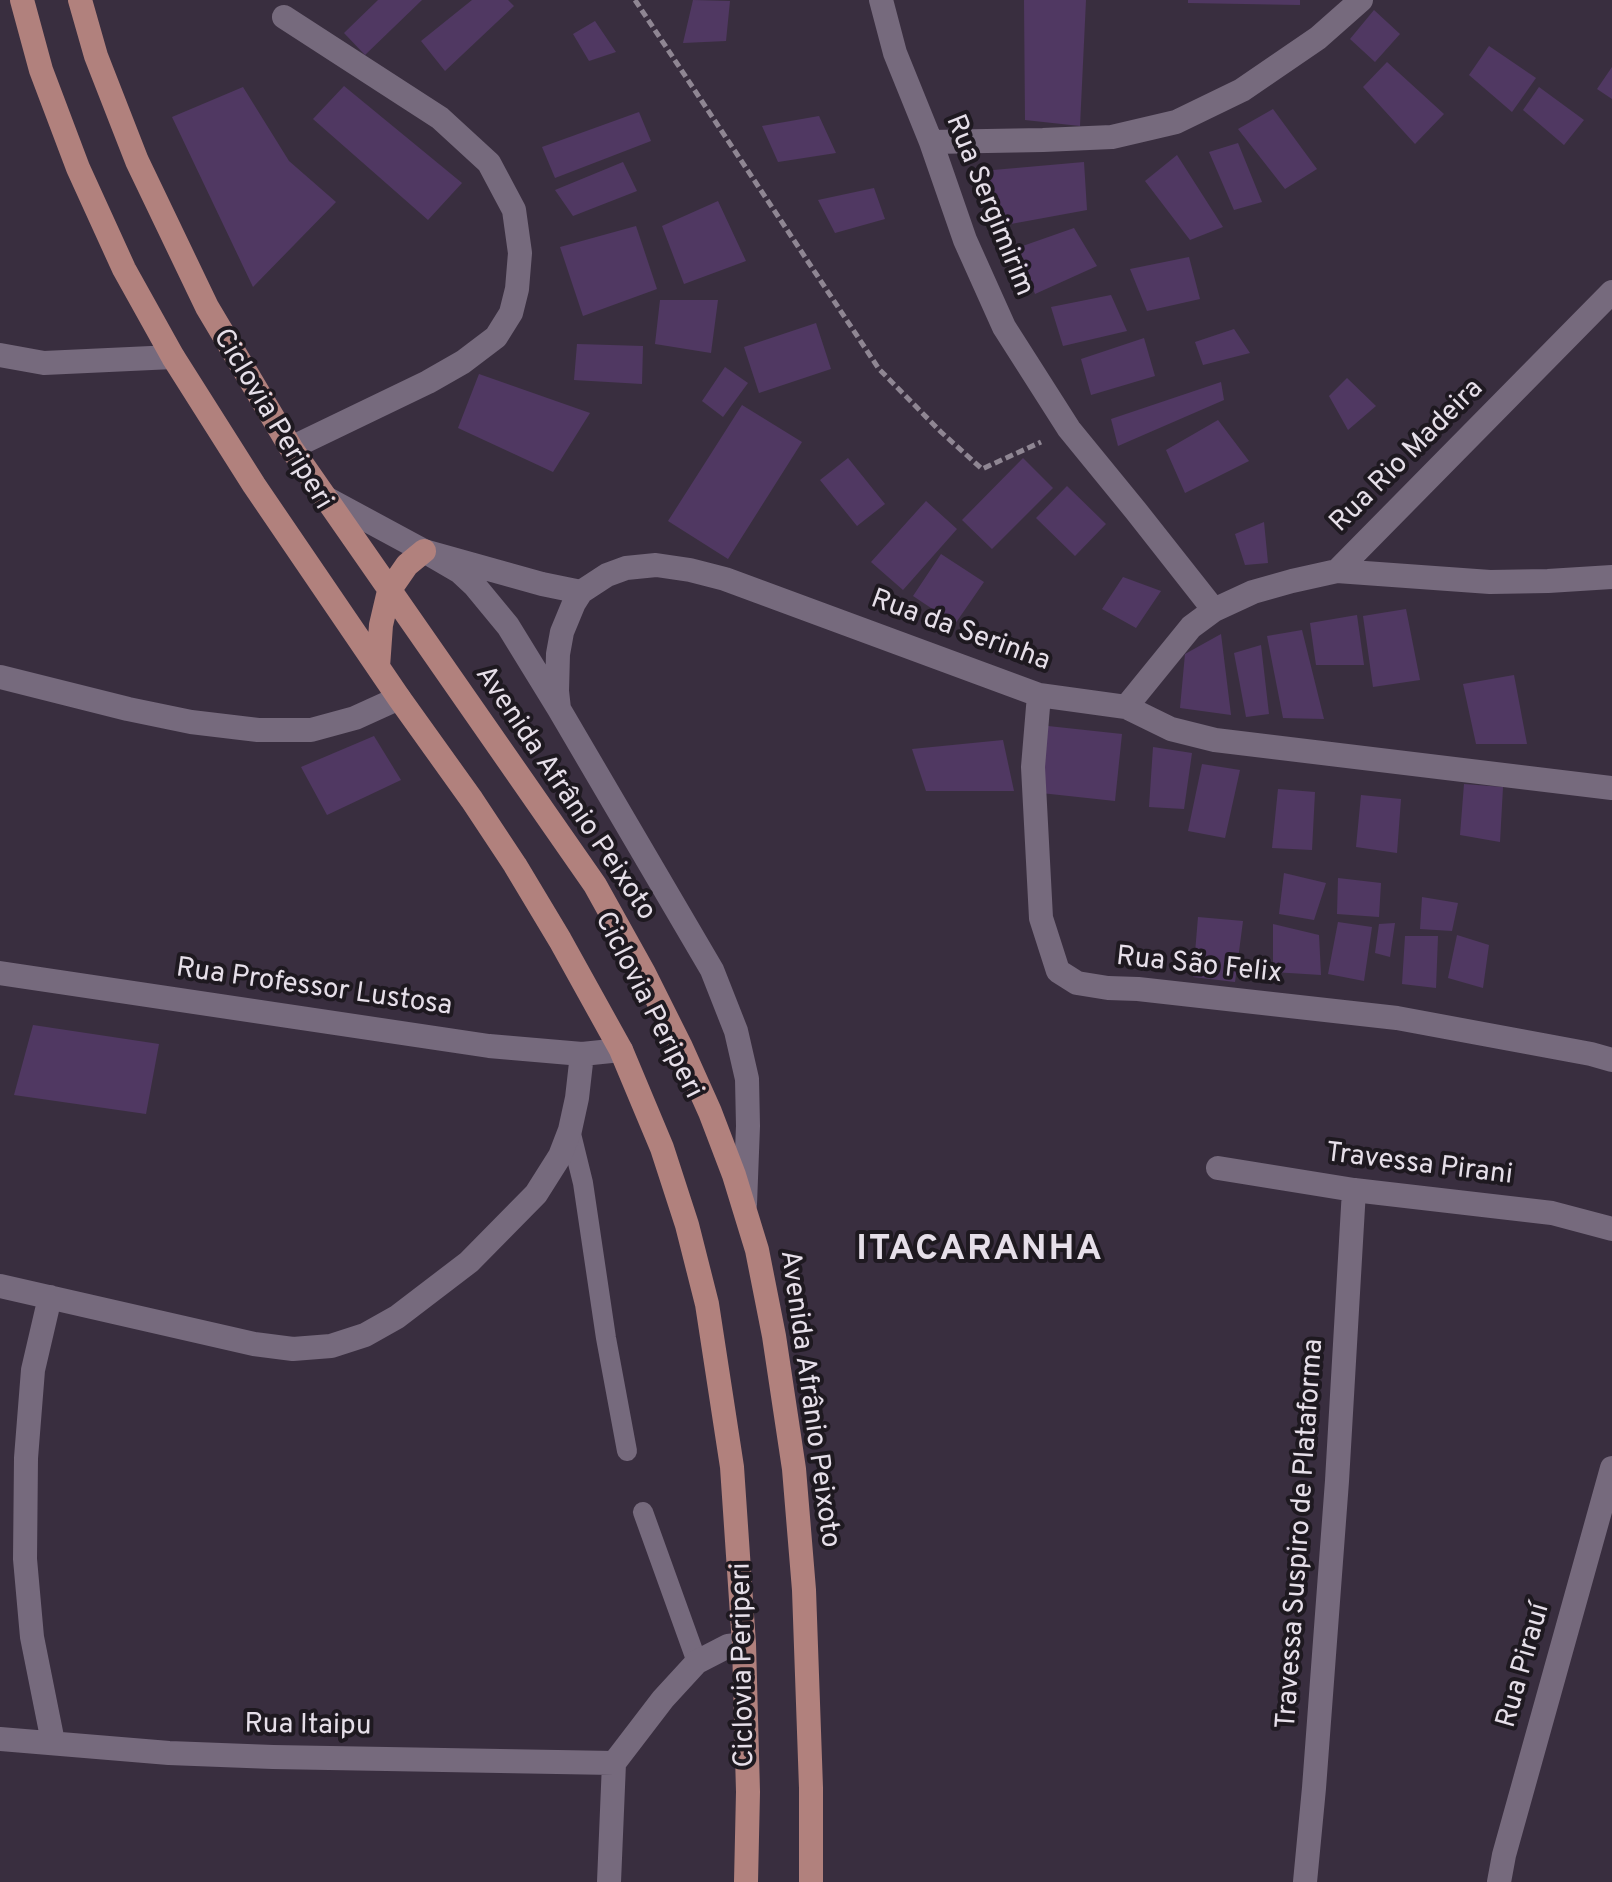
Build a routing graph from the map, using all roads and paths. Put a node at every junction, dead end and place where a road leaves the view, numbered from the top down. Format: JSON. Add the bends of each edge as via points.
{"nodes":[{"id":1,"x":22,"y":0,"type":"edge"},
{"id":2,"x":80,"y":0,"type":"edge"},
{"id":3,"x":635,"y":0,"type":"edge"},
{"id":4,"x":881,"y":0,"type":"edge"},
{"id":5,"x":1361,"y":0,"type":"edge"},
{"id":6,"x":284,"y":17,"type":"dead end"},
{"id":7,"x":931,"y":142,"type":"junction"},
{"id":8,"x":1612,"y":292,"type":"edge"},
{"id":9,"x":0,"y":355,"type":"edge"},
{"id":10,"x":173,"y":357,"type":"junction"},
{"id":11,"x":1069,"y":429,"type":"junction"},
{"id":12,"x":291,"y":448,"type":"junction"},
{"id":13,"x":324,"y":497,"type":"junction"},
{"id":14,"x":424,"y":551,"type":"junction"},
{"id":15,"x":1337,"y":571,"type":"junction"},
{"id":16,"x":1612,"y":577,"type":"edge"},
{"id":17,"x":389,"y":591,"type":"junction"},
{"id":18,"x":581,"y":592,"type":"junction"},
{"id":19,"x":1214,"y":610,"type":"junction"},
{"id":20,"x":378,"y":667,"type":"junction"},
{"id":21,"x":0,"y":677,"type":"edge"},
{"id":22,"x":1039,"y":695,"type":"junction"},
{"id":23,"x":399,"y":698,"type":"junction"},
{"id":24,"x":1126,"y":707,"type":"junction"},
{"id":25,"x":559,"y":709,"type":"junction"},
{"id":26,"x":1612,"y":788,"type":"edge"},
{"id":27,"x":0,"y":973,"type":"edge"},
{"id":28,"x":621,"y":1050,"type":"junction"},
{"id":29,"x":582,"y":1054,"type":"junction"},
{"id":30,"x":1612,"y":1060,"type":"edge"},
{"id":31,"x":570,"y":1130,"type":"junction"},
{"id":32,"x":1218,"y":1168,"type":"dead end"},
{"id":33,"x":1354,"y":1190,"type":"junction"},
{"id":34,"x":745,"y":1207,"type":"junction"},
{"id":35,"x":1612,"y":1229,"type":"edge"},
{"id":36,"x":0,"y":1286,"type":"edge"},
{"id":37,"x":50,"y":1297,"type":"junction"},
{"id":38,"x":627,"y":1451,"type":"dead end"},
{"id":39,"x":1612,"y":1468,"type":"edge"},
{"id":40,"x":643,"y":1512,"type":"dead end"},
{"id":41,"x":744,"y":1644,"type":"junction"},
{"id":42,"x":697,"y":1662,"type":"junction"},
{"id":43,"x":0,"y":1739,"type":"edge"},
{"id":44,"x":53,"y":1742,"type":"junction"},
{"id":45,"x":614,"y":1763,"type":"junction"},
{"id":46,"x":609,"y":1882,"type":"edge"},
{"id":47,"x":746,"y":1882,"type":"edge"},
{"id":48,"x":811,"y":1882,"type":"edge"},
{"id":49,"x":1305,"y":1882,"type":"edge"},
{"id":50,"x":1499,"y":1882,"type":"edge"}],
"edges":[{"from":1,"to":10,"type":"main road","via":[[41,70],[78,168],[124,269]]},
{"from":2,"to":12,"type":"main road","name":"Avenida Afrânio Peixoto","via":[[96,56],[143,174],[207,307]]},
{"from":3,"to":11,"type":"path","via":[[879,369],[941,432],[982,469]]},
{"from":4,"to":7,"type":"street","name":"Rua Sergimirim","via":[[895,53]]},
{"from":5,"to":7,"type":"street","via":[[1318,38],[1242,90],[1176,122],[1112,137]]},
{"from":6,"to":12,"type":"street","via":[[440,118],[489,163],[514,210],[520,253],[511,313],[496,337],[428,382]]},
{"from":7,"to":11,"type":"street","name":"Rua Sergimirim","via":[[965,240],[1004,327]]},
{"from":8,"to":15,"type":"street","name":"Rua Rio Madeira"},
{"from":9,"to":10,"type":"street","via":[[44,363]]},
{"from":10,"to":20,"type":"main road"},
{"from":11,"to":19,"type":"street","name":"Rua Sergimirim"},
{"from":12,"to":13,"type":"main road","name":"Avenida Afrânio Peixoto"},
{"from":13,"to":14,"type":"street"},
{"from":13,"to":17,"type":"main road","name":"Avenida Afrânio Peixoto"},
{"from":14,"to":17,"type":"main road"},
{"from":14,"to":18,"type":"street"},
{"from":14,"to":25,"type":"street","via":[[475,586],[508,626]]},
{"from":15,"to":16,"type":"street","via":[[1490,582]]},
{"from":15,"to":19,"type":"street","name":"Rua Rio Madeira","via":[[1253,592]]},
{"from":17,"to":20,"type":"main road"},
{"from":17,"to":34,"type":"main road","name":"Avenida Afrânio Peixoto","via":[[602,897],[680,1045]]},
{"from":18,"to":22,"type":"street","name":"Rua da Serinha","via":[[626,568],[690,570]]},
{"from":18,"to":25,"type":"street","via":[[567,617],[558,654]]},
{"from":19,"to":24,"type":"street","name":"Rua Rio Madeira","via":[[1191,627]]},
{"from":20,"to":23,"type":"main road"},
{"from":21,"to":23,"type":"street","via":[[191,722],[258,730],[311,730]]},
{"from":22,"to":24,"type":"street","name":"Rua da Serinha"},
{"from":22,"to":30,"type":"street","name":"Rua São Felix","via":[[1033,767],[1041,918],[1058,971],[1077,983],[1108,988],[1397,1018]]},
{"from":23,"to":28,"type":"main road","via":[[515,865]]},
{"from":24,"to":26,"type":"street","name":"Rua da Serinha","via":[[1171,729],[1215,740]]},
{"from":25,"to":34,"type":"street","via":[[712,970],[736,1031],[747,1079]]},
{"from":27,"to":29,"type":"street","name":"Rua Professor Lustosa","via":[[489,1046]]},
{"from":28,"to":29,"type":"street","name":"Rua Professor Lustosa"},
{"from":28,"to":41,"type":"main road","via":[[662,1148],[707,1304],[732,1467]]},
{"from":29,"to":31,"type":"street"},
{"from":31,"to":37,"type":"street","via":[[536,1194],[469,1262],[397,1317],[331,1346],[254,1344]]},
{"from":31,"to":38,"type":"lane"},
{"from":32,"to":33,"type":"street","name":"Travessa Pirani"},
{"from":33,"to":35,"type":"street","name":"Travessa Pirani","via":[[1552,1213]]},
{"from":33,"to":49,"type":"street","name":"Travessa Suspiro de Plataforma"},
{"from":34,"to":48,"type":"main road","name":"Avenida Afrânio Peixoto","via":[[774,1336],[794,1469],[804,1590]]},
{"from":36,"to":37,"type":"street"},
{"from":37,"to":44,"type":"street","via":[[33,1370],[25,1559],[32,1637]]},
{"from":39,"to":50,"type":"street","name":"Rua Pirauí"},
{"from":40,"to":42,"type":"lane"},
{"from":41,"to":42,"type":"street"},
{"from":41,"to":47,"type":"main road"},
{"from":42,"to":45,"type":"street"},
{"from":43,"to":44,"type":"street","name":"Rua Itaipu"},
{"from":44,"to":45,"type":"street","name":"Rua Itaipu","via":[[273,1757]]},
{"from":45,"to":46,"type":"street"}]}
